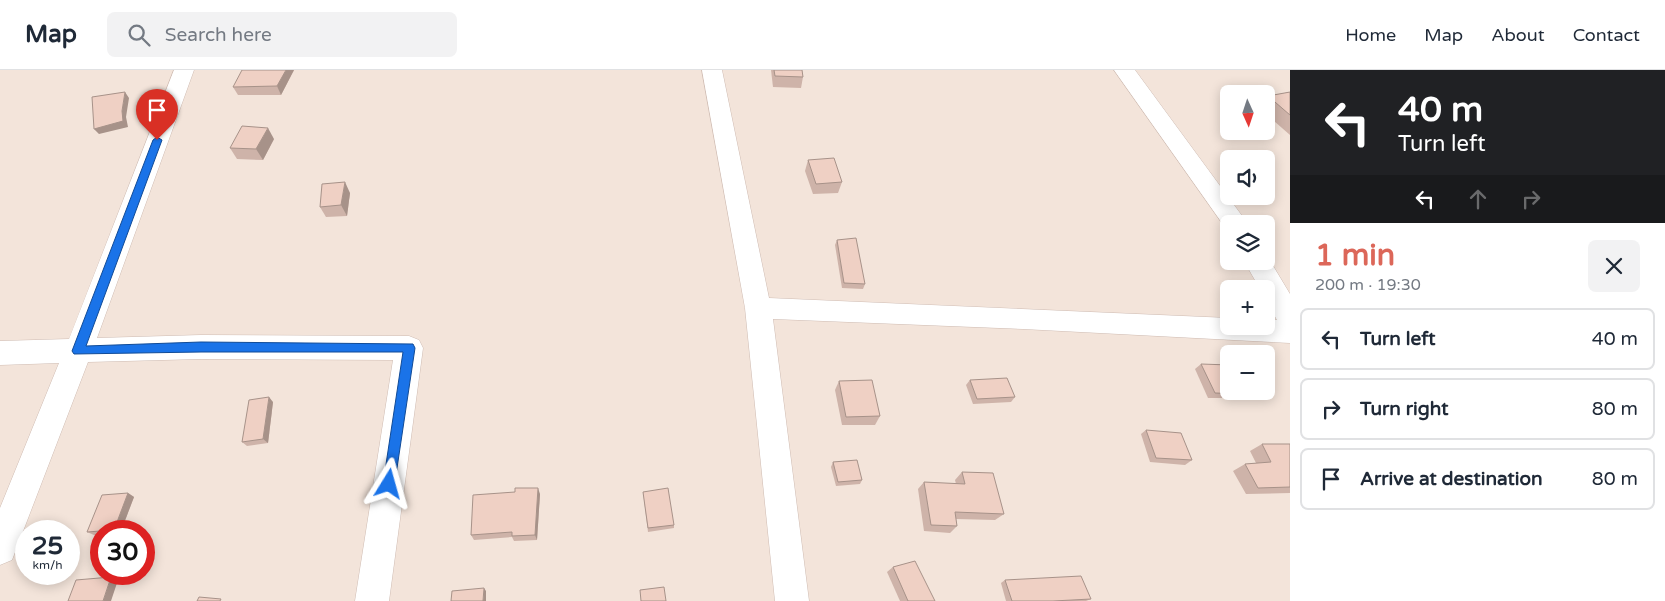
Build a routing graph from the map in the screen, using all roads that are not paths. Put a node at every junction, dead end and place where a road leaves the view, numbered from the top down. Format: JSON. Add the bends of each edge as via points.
{"nodes":[{"id":1,"x":184,"y":70,"type":"edge"},
{"id":2,"x":712,"y":70,"type":"edge"},
{"id":3,"x":1124,"y":70,"type":"edge"},
{"id":4,"x":1229,"y":215,"type":"edge"},
{"id":5,"x":1262,"y":270,"type":"edge"},
{"id":6,"x":758,"y":308,"type":"junction"},
{"id":7,"x":1290,"y":318,"type":"edge"},
{"id":8,"x":1290,"y":332,"type":"edge"},
{"id":9,"x":78,"y":351,"type":"junction"},
{"id":10,"x":0,"y":353,"type":"edge"},
{"id":11,"x":0,"y":548,"type":"edge"},
{"id":12,"x":372,"y":601,"type":"edge"},
{"id":13,"x":792,"y":601,"type":"edge"}],
"edges":[{"from":1,"to":9,"type":"street"},
{"from":2,"to":6,"type":"street"},
{"from":3,"to":4,"type":"street"},
{"from":5,"to":7,"type":"street"},
{"from":6,"to":8,"type":"street"},
{"from":6,"to":13,"type":"street"},
{"from":9,"to":10,"type":"street"},
{"from":9,"to":11,"type":"street"},
{"from":9,"to":12,"type":"street","via":[[201,347],[409,348]]}]}
